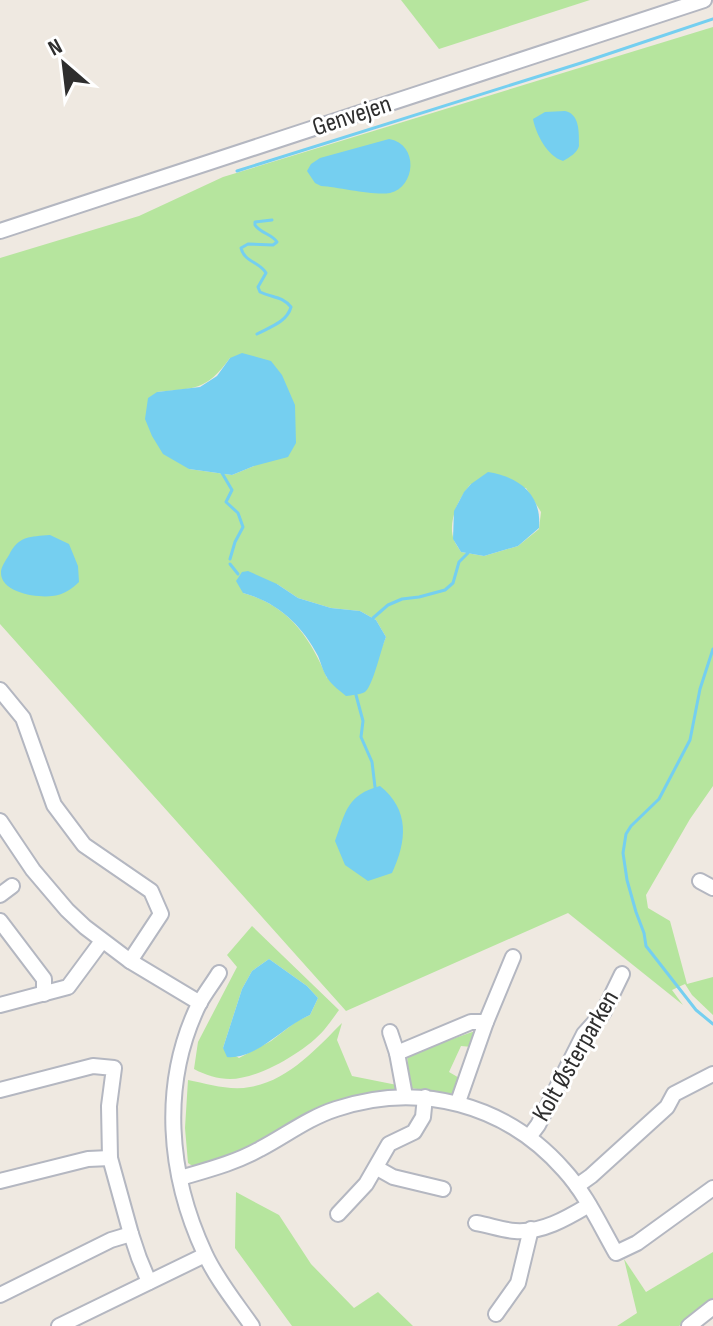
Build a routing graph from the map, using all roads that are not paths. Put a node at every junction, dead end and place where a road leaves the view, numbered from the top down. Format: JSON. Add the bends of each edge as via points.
{"nodes":[{"id":1,"x":704,"y":0,"type":"edge"},
{"id":2,"x":0,"y":231,"type":"edge"},
{"id":3,"x":0,"y":690,"type":"edge"},
{"id":4,"x":5,"y":706,"type":"edge"},
{"id":5,"x":0,"y":821,"type":"edge"},
{"id":6,"x":0,"y":921,"type":"edge"},
{"id":7,"x":102,"y":941,"type":"junction"},
{"id":8,"x":513,"y":957,"type":"dead end"},
{"id":9,"x":130,"y":961,"type":"junction"},
{"id":10,"x":219,"y":973,"type":"dead end"},
{"id":11,"x":622,"y":974,"type":"dead end"},
{"id":12,"x":44,"y":994,"type":"junction"},
{"id":13,"x":200,"y":1003,"type":"junction"},
{"id":14,"x":0,"y":1005,"type":"edge"},
{"id":15,"x":486,"y":1022,"type":"junction"},
{"id":16,"x":390,"y":1032,"type":"dead end"},
{"id":17,"x":397,"y":1053,"type":"junction"},
{"id":18,"x":713,"y":1074,"type":"edge"},
{"id":19,"x":0,"y":1090,"type":"edge"},
{"id":20,"x":405,"y":1096,"type":"junction"},
{"id":21,"x":425,"y":1097,"type":"junction"},
{"id":22,"x":458,"y":1102,"type":"junction"},
{"id":23,"x":529,"y":1137,"type":"junction"},
{"id":24,"x":110,"y":1158,"type":"junction"},
{"id":25,"x":377,"y":1168,"type":"junction"},
{"id":26,"x":180,"y":1178,"type":"junction"},
{"id":27,"x":0,"y":1181,"type":"edge"},
{"id":28,"x":577,"y":1186,"type":"junction"},
{"id":29,"x":713,"y":1188,"type":"edge"},
{"id":30,"x":443,"y":1189,"type":"dead end"},
{"id":31,"x":589,"y":1205,"type":"junction"},
{"id":32,"x":338,"y":1214,"type":"dead end"},
{"id":33,"x":476,"y":1223,"type":"dead end"},
{"id":34,"x":531,"y":1229,"type":"junction"},
{"id":35,"x":131,"y":1234,"type":"junction"},
{"id":36,"x":205,"y":1255,"type":"junction"},
{"id":37,"x":149,"y":1282,"type":"junction"},
{"id":38,"x":0,"y":1295,"type":"edge"},
{"id":39,"x":713,"y":1307,"type":"edge"},
{"id":40,"x":496,"y":1314,"type":"dead end"},
{"id":41,"x":88,"y":1319,"type":"edge"},
{"id":42,"x":59,"y":1326,"type":"edge"},
{"id":43,"x":252,"y":1326,"type":"edge"},
{"id":44,"x":689,"y":1326,"type":"edge"}],
"edges":[{"from":1,"to":2,"type":"street","name":"Genvejen"},
{"from":3,"to":4,"type":"street"},
{"from":4,"to":9,"type":"street","via":[[23,718],[54,805],[84,845],[151,891],[161,914]]},
{"from":5,"to":7,"type":"street","via":[[67,910]]},
{"from":6,"to":12,"type":"street","via":[[44,979]]},
{"from":7,"to":9,"type":"street"},
{"from":7,"to":12,"type":"street","via":[[68,987]]},
{"from":8,"to":15,"type":"street"},
{"from":9,"to":13,"type":"street"},
{"from":10,"to":13,"type":"street"},
{"from":11,"to":23,"type":"street","name":"Kolt Østerparken"},
{"from":12,"to":14,"type":"street"},
{"from":13,"to":26,"type":"street","via":[[173,1097]]},
{"from":15,"to":17,"type":"street","via":[[471,1022]]},
{"from":15,"to":22,"type":"street"},
{"from":16,"to":17,"type":"street"},
{"from":17,"to":20,"type":"street"},
{"from":18,"to":28,"type":"street","via":[[674,1094],[667,1107]]},
{"from":19,"to":24,"type":"street","via":[[93,1066],[114,1068]]},
{"from":20,"to":21,"type":"street","name":"Kolt Østerparken"},
{"from":20,"to":26,"type":"street","name":"Kolt Østerparken","via":[[334,1109],[239,1160]]},
{"from":21,"to":22,"type":"street","name":"Kolt Østerparken"},
{"from":21,"to":25,"type":"street","via":[[423,1117],[414,1132],[389,1144]]},
{"from":22,"to":23,"type":"street","name":"Kolt Østerparken"},
{"from":23,"to":28,"type":"street","name":"Kolt Østerparken"},
{"from":24,"to":27,"type":"street"},
{"from":24,"to":35,"type":"street"},
{"from":25,"to":30,"type":"street"},
{"from":25,"to":32,"type":"street"},
{"from":26,"to":36,"type":"street"},
{"from":28,"to":31,"type":"street","name":"Kolt Østerparken"},
{"from":29,"to":31,"type":"street","name":"Kolt Østerparken","via":[[616,1253]]},
{"from":31,"to":34,"type":"street","via":[[560,1222]]},
{"from":33,"to":34,"type":"street"},
{"from":34,"to":40,"type":"street","via":[[518,1283]]},
{"from":35,"to":37,"type":"street"},
{"from":35,"to":38,"type":"street"},
{"from":36,"to":37,"type":"street"},
{"from":36,"to":43,"type":"street"},
{"from":37,"to":41,"type":"street"},
{"from":39,"to":44,"type":"street"},
{"from":41,"to":42,"type":"street"}]}
